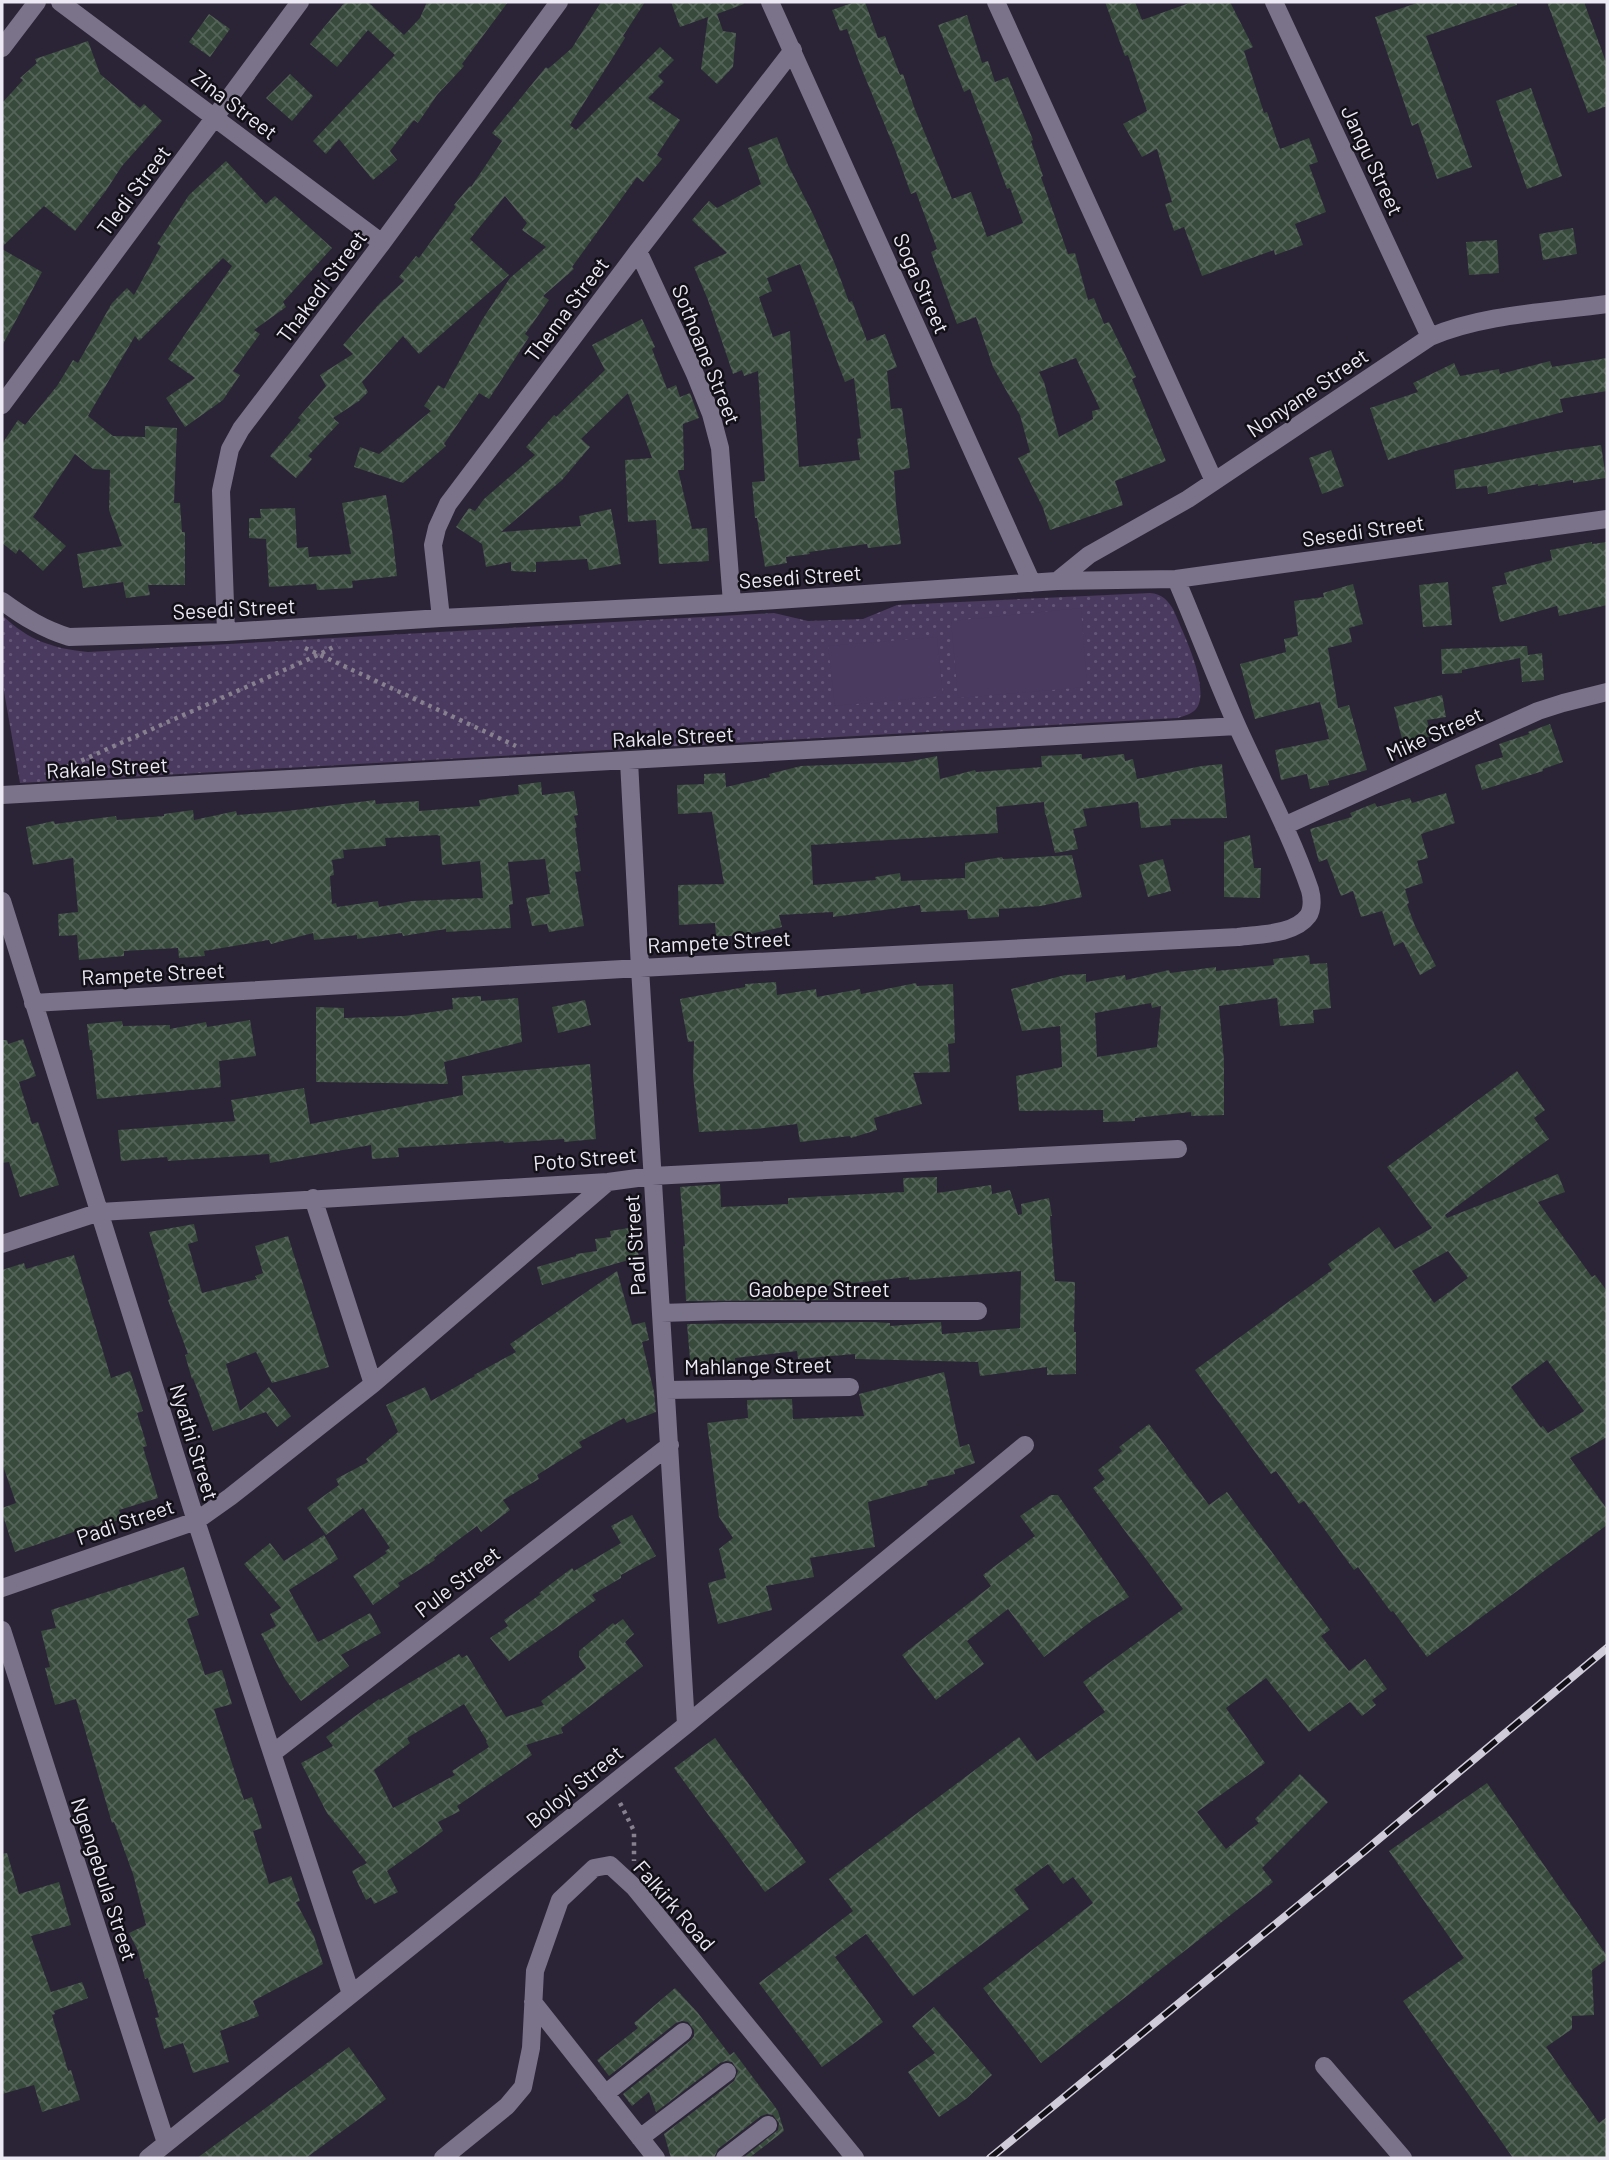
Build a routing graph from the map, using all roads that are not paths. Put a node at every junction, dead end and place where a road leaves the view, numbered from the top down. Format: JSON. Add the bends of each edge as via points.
{"nodes":[{"id":1,"x":37,"y":2,"type":"edge"},
{"id":2,"x":60,"y":2,"type":"edge"},
{"id":3,"x":300,"y":2,"type":"edge"},
{"id":4,"x":559,"y":2,"type":"edge"},
{"id":5,"x":770,"y":2,"type":"edge"},
{"id":6,"x":996,"y":2,"type":"edge"},
{"id":7,"x":1274,"y":2,"type":"edge"},
{"id":8,"x":2,"y":48,"type":"edge"},
{"id":9,"x":793,"y":50,"type":"junction"},
{"id":10,"x":214,"y":118,"type":"junction"},
{"id":11,"x":382,"y":243,"type":"junction"},
{"id":12,"x":638,"y":251,"type":"junction"},
{"id":13,"x":1607,"y":304,"type":"edge"},
{"id":14,"x":1430,"y":337,"type":"junction"},
{"id":15,"x":2,"y":405,"type":"edge"},
{"id":16,"x":1214,"y":481,"type":"junction"},
{"id":17,"x":1607,"y":519,"type":"edge"},
{"id":18,"x":1176,"y":579,"type":"junction"},
{"id":19,"x":1057,"y":581,"type":"junction"},
{"id":20,"x":1032,"y":583,"type":"junction"},
{"id":21,"x":2,"y":601,"type":"edge"},
{"id":22,"x":732,"y":603,"type":"junction"},
{"id":23,"x":440,"y":618,"type":"junction"},
{"id":24,"x":226,"y":632,"type":"junction"},
{"id":25,"x":1607,"y":692,"type":"edge"},
{"id":26,"x":1237,"y":726,"type":"junction"},
{"id":27,"x":629,"y":761,"type":"junction"},
{"id":28,"x":2,"y":795,"type":"edge"},
{"id":29,"x":1284,"y":826,"type":"junction"},
{"id":30,"x":2,"y":901,"type":"edge"},
{"id":31,"x":640,"y":968,"type":"junction"},
{"id":32,"x":33,"y":1003,"type":"junction"},
{"id":33,"x":1178,"y":1149,"type":"dead end"},
{"id":34,"x":652,"y":1176,"type":"junction"},
{"id":35,"x":608,"y":1182,"type":"junction"},
{"id":36,"x":313,"y":1198,"type":"junction"},
{"id":37,"x":100,"y":1212,"type":"junction"},
{"id":38,"x":2,"y":1244,"type":"edge"},
{"id":39,"x":978,"y":1311,"type":"dead end"},
{"id":40,"x":661,"y":1313,"type":"junction"},
{"id":41,"x":373,"y":1384,"type":"junction"},
{"id":42,"x":850,"y":1387,"type":"dead end"},
{"id":43,"x":666,"y":1390,"type":"junction"},
{"id":44,"x":670,"y":1445,"type":"junction"},
{"id":45,"x":1025,"y":1445,"type":"dead end"},
{"id":46,"x":196,"y":1521,"type":"junction"},
{"id":47,"x":2,"y":1588,"type":"edge"},
{"id":48,"x":2,"y":1630,"type":"edge"},
{"id":49,"x":686,"y":1725,"type":"junction"},
{"id":50,"x":273,"y":1753,"type":"junction"},
{"id":51,"x":351,"y":1994,"type":"junction"},
{"id":52,"x":533,"y":2002,"type":"junction"},
{"id":53,"x":683,"y":2032,"type":"dead end"},
{"id":54,"x":1324,"y":2066,"type":"dead end"},
{"id":55,"x":727,"y":2072,"type":"dead end"},
{"id":56,"x":605,"y":2094,"type":"junction"},
{"id":57,"x":768,"y":2125,"type":"dead end"},
{"id":58,"x":640,"y":2138,"type":"junction"},
{"id":59,"x":166,"y":2143,"type":"junction"},
{"id":60,"x":148,"y":2158,"type":"edge"},
{"id":61,"x":443,"y":2158,"type":"edge"},
{"id":62,"x":656,"y":2158,"type":"edge"},
{"id":63,"x":725,"y":2158,"type":"edge"},
{"id":64,"x":855,"y":2158,"type":"edge"},
{"id":65,"x":1403,"y":2158,"type":"edge"}],
"edges":[{"from":1,"to":8,"type":"street"},
{"from":2,"to":10,"type":"street","name":"Zina Street"},
{"from":3,"to":10,"type":"street","name":"Tledi Street"},
{"from":4,"to":11,"type":"street","name":"Thakedi Street"},
{"from":5,"to":9,"type":"street","name":"Soga Street"},
{"from":6,"to":16,"type":"street"},
{"from":7,"to":14,"type":"street","name":"Jangu Street"},
{"from":9,"to":12,"type":"street","name":"Thema Street"},
{"from":9,"to":20,"type":"street","name":"Soga Street"},
{"from":10,"to":11,"type":"street","name":"Zina Street"},
{"from":10,"to":15,"type":"street","name":"Tledi Street"},
{"from":11,"to":24,"type":"street","name":"Thakedi Street","via":[[230,449],[221,491]]},
{"from":12,"to":22,"type":"street","name":"Sothoane Street","via":[[711,414],[720,448]]},
{"from":12,"to":23,"type":"street","name":"Thema Street","via":[[448,504],[433,545]]},
{"from":13,"to":14,"type":"street","name":"Nonyane Street","via":[[1487,321]]},
{"from":14,"to":16,"type":"street","name":"Nonyane Street"},
{"from":16,"to":19,"type":"street","name":"Nonyane Street","via":[[1089,555]]},
{"from":17,"to":18,"type":"street","name":"Sesedi Street"},
{"from":18,"to":19,"type":"street","name":"Sesedi Street"},
{"from":18,"to":26,"type":"street"},
{"from":19,"to":20,"type":"street","name":"Sesedi Street"},
{"from":20,"to":22,"type":"street","name":"Sesedi Street"},
{"from":21,"to":24,"type":"street","name":"Sesedi Street","via":[[37,625],[69,637]]},
{"from":22,"to":23,"type":"street","name":"Sesedi Street"},
{"from":23,"to":24,"type":"street","name":"Sesedi Street"},
{"from":25,"to":29,"type":"street","name":"Mike Street","via":[[1538,712]]},
{"from":26,"to":27,"type":"street","name":"Rakale Street"},
{"from":26,"to":29,"type":"street"},
{"from":27,"to":28,"type":"street","name":"Rakale Street"},
{"from":27,"to":31,"type":"street","name":"Padi Street"},
{"from":29,"to":31,"type":"street","name":"Rampete Street","via":[[1311,892],[1312,908],[1287,930],[1238,937]]},
{"from":30,"to":32,"type":"street","name":"Nyathi Street"},
{"from":31,"to":32,"type":"street","name":"Rampete Street"},
{"from":31,"to":34,"type":"street","name":"Padi Street"},
{"from":32,"to":37,"type":"street","name":"Nyathi Street"},
{"from":33,"to":34,"type":"street","name":"Poto Street"},
{"from":34,"to":35,"type":"street","name":"Poto Street"},
{"from":34,"to":40,"type":"street","name":"Padi Street"},
{"from":35,"to":36,"type":"street","name":"Poto Street"},
{"from":35,"to":41,"type":"street","name":"Padi Street"},
{"from":36,"to":37,"type":"street","name":"Poto Street"},
{"from":36,"to":41,"type":"street"},
{"from":37,"to":38,"type":"street","name":"Poto Street"},
{"from":37,"to":46,"type":"street","name":"Nyathi Street"},
{"from":39,"to":40,"type":"street","name":"Gaobepe Street"},
{"from":40,"to":43,"type":"street","name":"Padi Street"},
{"from":41,"to":46,"type":"street","name":"Padi Street"},
{"from":42,"to":43,"type":"street","name":"Mahlange Street"},
{"from":43,"to":44,"type":"street","name":"Padi Street"},
{"from":44,"to":49,"type":"street","name":"Padi Street"},
{"from":44,"to":50,"type":"street","name":"Pule Street"},
{"from":45,"to":49,"type":"street","name":"Boloyi Street"},
{"from":46,"to":47,"type":"street","name":"Padi Street"},
{"from":46,"to":50,"type":"street","name":"Nyathi Street"},
{"from":48,"to":59,"type":"street","name":"Ngengebula Street"},
{"from":49,"to":51,"type":"street","name":"Boloyi Street"},
{"from":50,"to":51,"type":"street","name":"Nyathi Street"},
{"from":51,"to":59,"type":"street","name":"Boloyi Street"},
{"from":52,"to":56,"type":"street"},
{"from":52,"to":61,"type":"street","name":"Falkirk Road","via":[[523,2087],[507,2106]]},
{"from":52,"to":64,"type":"street","name":"Falkirk Road","via":[[535,1972],[560,1900],[594,1868],[610,1865],[634,1886]]},
{"from":53,"to":56,"type":"street"},
{"from":54,"to":65,"type":"street"},
{"from":55,"to":58,"type":"street"},
{"from":56,"to":58,"type":"street"},
{"from":57,"to":63,"type":"street"},
{"from":58,"to":62,"type":"street"},
{"from":59,"to":60,"type":"street","name":"Boloyi Street"}]}
